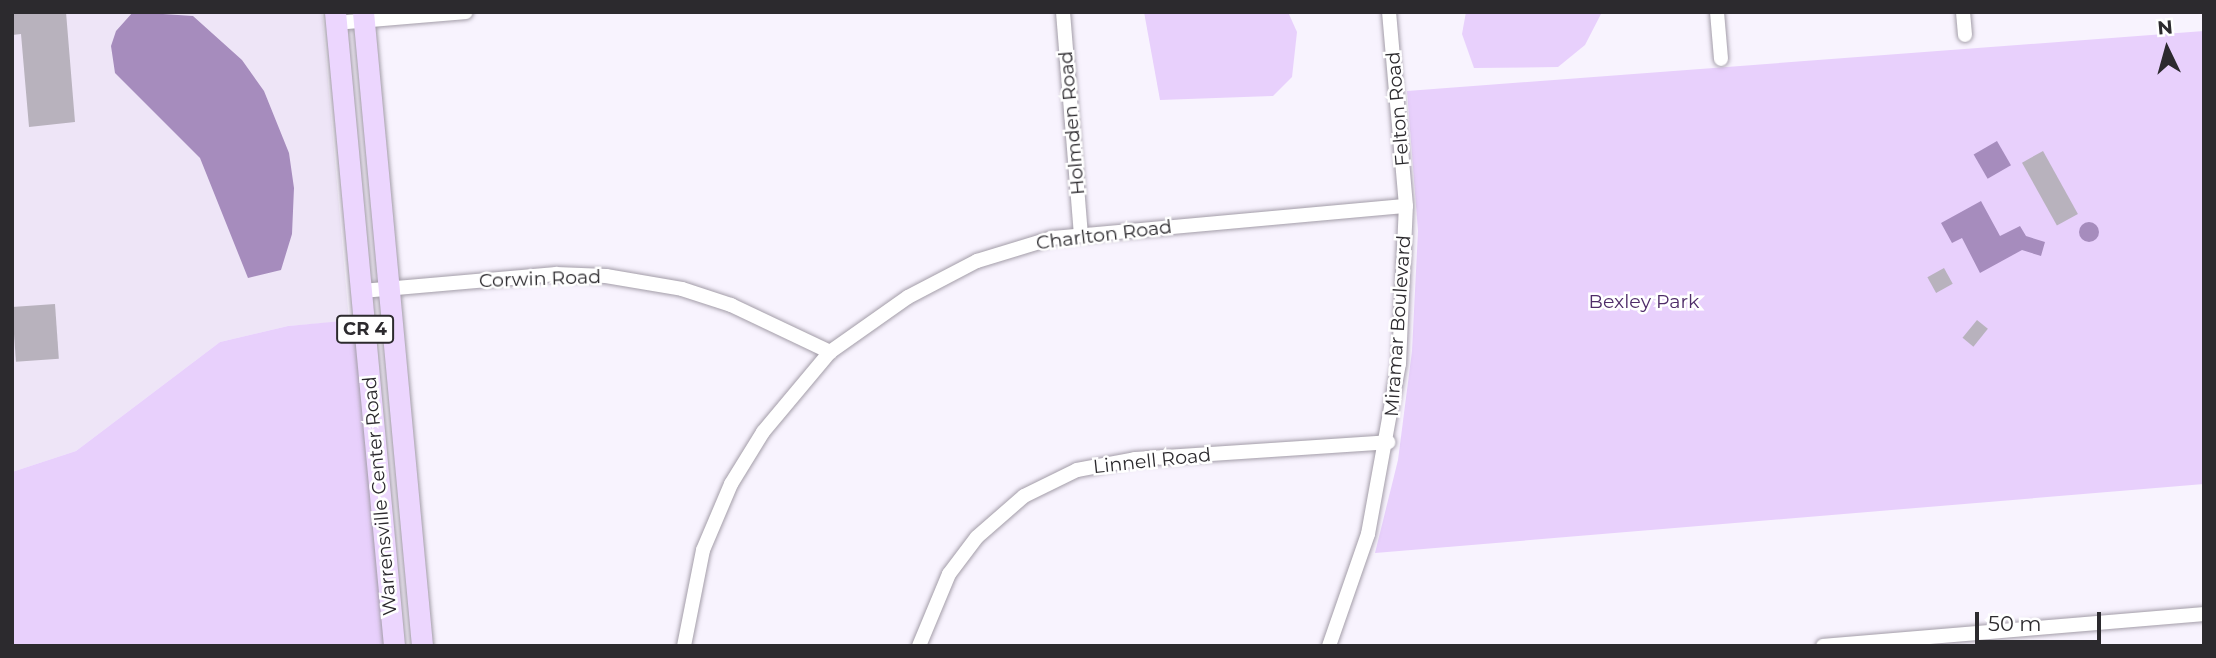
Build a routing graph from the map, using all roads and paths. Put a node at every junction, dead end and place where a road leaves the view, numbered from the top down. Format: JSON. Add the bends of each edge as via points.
{"nodes":[{"id":1,"x":466,"y":12,"type":"edge"},
{"id":2,"x":1063,"y":12,"type":"edge"},
{"id":3,"x":1389,"y":12,"type":"edge"},
{"id":4,"x":1717,"y":12,"type":"edge"},
{"id":5,"x":1963,"y":12,"type":"edge"},
{"id":6,"x":364,"y":16,"type":"edge"},
{"id":7,"x":336,"y":18,"type":"edge"},
{"id":8,"x":1965,"y":35,"type":"dead end"},
{"id":9,"x":1721,"y":59,"type":"dead end"},
{"id":10,"x":1406,"y":206,"type":"junction"},
{"id":11,"x":1082,"y":234,"type":"junction"},
{"id":12,"x":389,"y":288,"type":"junction"},
{"id":13,"x":362,"y":290,"type":"junction"},
{"id":14,"x":830,"y":352,"type":"junction"},
{"id":15,"x":1388,"y":442,"type":"junction"},
{"id":16,"x":2204,"y":614,"type":"edge"},
{"id":17,"x":394,"y":646,"type":"edge"},
{"id":18,"x":422,"y":646,"type":"edge"},
{"id":19,"x":684,"y":646,"type":"edge"},
{"id":20,"x":919,"y":646,"type":"edge"},
{"id":21,"x":1329,"y":646,"type":"edge"},
{"id":22,"x":1823,"y":646,"type":"edge"}],
"edges":[{"from":1,"to":6,"type":"street"},
{"from":2,"to":11,"type":"street","name":"Holmden Road"},
{"from":3,"to":10,"type":"street","name":"Felton Road"},
{"from":4,"to":9,"type":"street"},
{"from":5,"to":8,"type":"street"},
{"from":6,"to":7,"type":"street"},
{"from":6,"to":12,"type":"main road","name":"Warrensville Center Road","number":"CR 4"},
{"from":7,"to":13,"type":"main road","name":"Warrensville Center Road","number":"CR 4"},
{"from":10,"to":11,"type":"street","name":"Charlton Road"},
{"from":10,"to":15,"type":"street","name":"Miramar Boulevard","via":[[1401,337]]},
{"from":11,"to":14,"type":"street","name":"Charlton Road","via":[[1014,248],[955,271],[853,331]]},
{"from":12,"to":13,"type":"street","name":"Corwin Road"},
{"from":12,"to":14,"type":"street","name":"Corwin Road","via":[[556,274],[646,281],[731,304]]},
{"from":12,"to":18,"type":"main road","name":"Warrensville Center Road","number":"CR 4"},
{"from":13,"to":17,"type":"main road","name":"Warrensville Center Road","number":"CR 4"},
{"from":14,"to":19,"type":"street","name":"Charlton Road","via":[[794,389],[731,484],[693,580]]},
{"from":15,"to":20,"type":"street","name":"Linnell Road","via":[[1135,459],[1077,470],[1024,496],[977,537],[949,574]]},
{"from":15,"to":21,"type":"street","name":"Miramar Boulevard","via":[[1368,534]]},
{"from":16,"to":22,"type":"street"}]}
